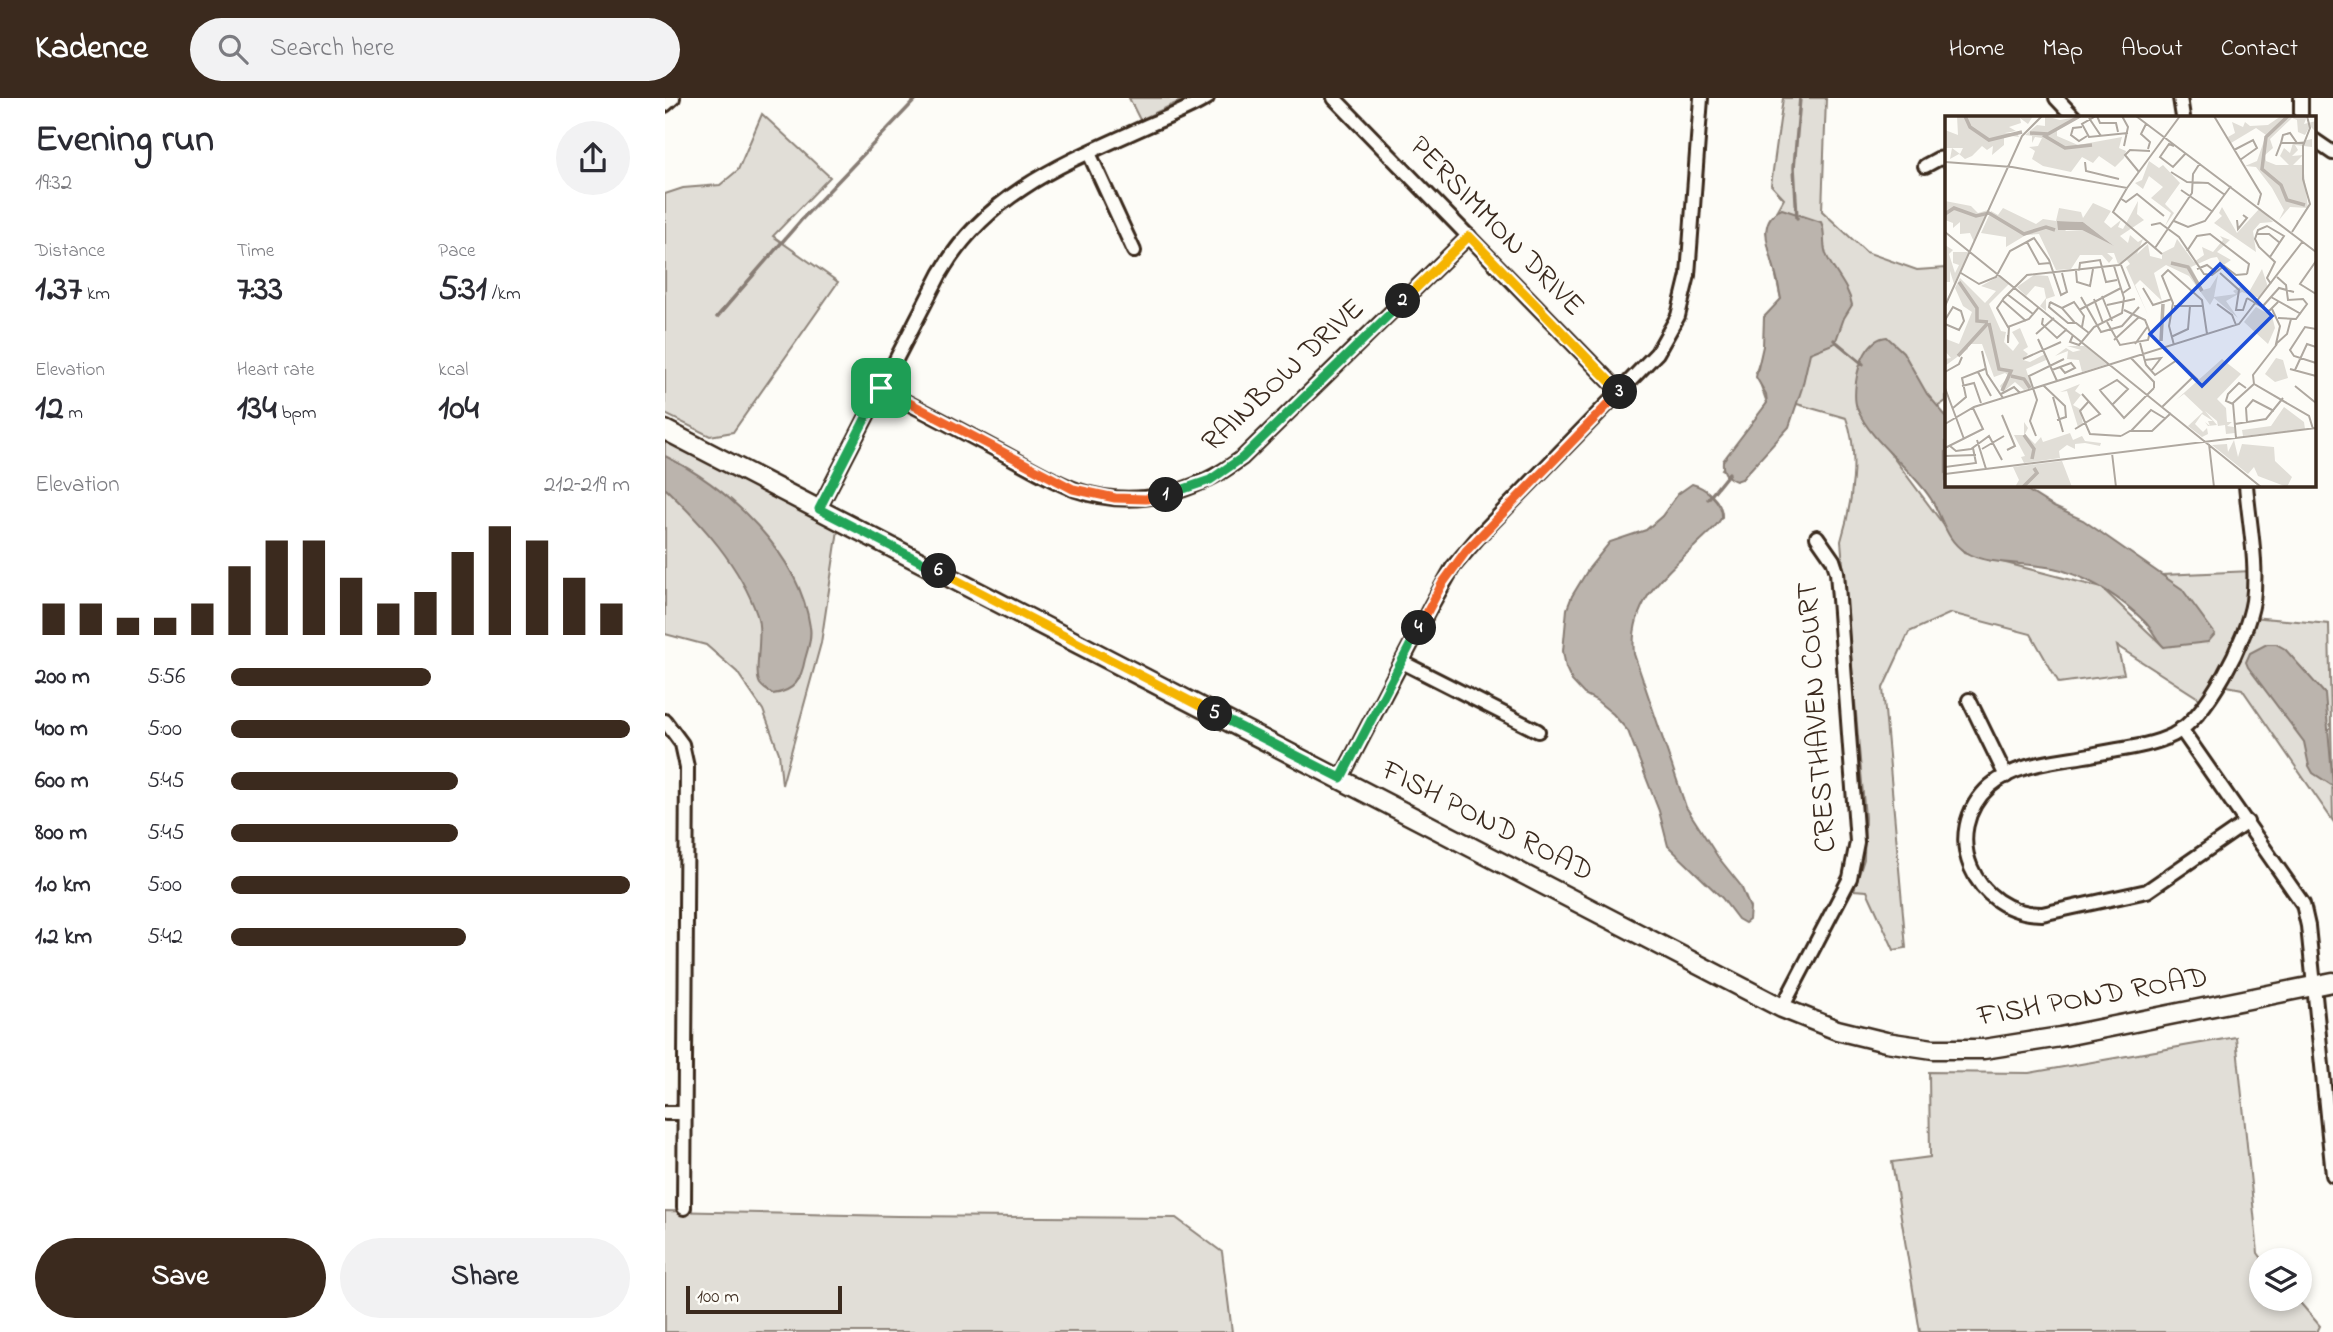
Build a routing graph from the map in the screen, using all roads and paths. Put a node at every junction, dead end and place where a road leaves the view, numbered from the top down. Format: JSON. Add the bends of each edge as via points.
{"nodes":[{"id":1,"x":673,"y":98,"type":"edge"},
{"id":2,"x":1207,"y":98,"type":"edge"},
{"id":3,"x":1334,"y":98,"type":"edge"},
{"id":4,"x":1701,"y":98,"type":"edge"},
{"id":5,"x":2056,"y":98,"type":"edge"},
{"id":6,"x":2180,"y":98,"type":"edge"},
{"id":7,"x":2301,"y":98,"type":"edge"},
{"id":8,"x":665,"y":105,"type":"edge"},
{"id":9,"x":2073,"y":116,"type":"edge"},
{"id":10,"x":2183,"y":116,"type":"edge"},
{"id":11,"x":2301,"y":116,"type":"edge"},
{"id":12,"x":2315,"y":141,"type":"edge"},
{"id":13,"x":1089,"y":153,"type":"junction"},
{"id":14,"x":2333,"y":153,"type":"edge"},
{"id":15,"x":1945,"y":158,"type":"edge"},
{"id":16,"x":1925,"y":166,"type":"dead end"},
{"id":17,"x":1469,"y":236,"type":"junction"},
{"id":18,"x":1134,"y":251,"type":"dead end"},
{"id":19,"x":881,"y":388,"type":"junction"},
{"id":20,"x":1621,"y":392,"type":"junction"},
{"id":21,"x":665,"y":429,"type":"edge"},
{"id":22,"x":2246,"y":486,"type":"edge"},
{"id":23,"x":819,"y":509,"type":"junction"},
{"id":24,"x":1817,"y":537,"type":"dead end"},
{"id":25,"x":1402,"y":662,"type":"junction"},
{"id":26,"x":1969,"y":700,"type":"dead end"},
{"id":27,"x":665,"y":721,"type":"edge"},
{"id":28,"x":2181,"y":729,"type":"junction"},
{"id":29,"x":1538,"y":732,"type":"dead end"},
{"id":30,"x":2006,"y":776,"type":"junction"},
{"id":31,"x":1341,"y":778,"type":"junction"},
{"id":32,"x":2247,"y":822,"type":"junction"},
{"id":33,"x":2333,"y":982,"type":"edge"},
{"id":34,"x":2314,"y":985,"type":"junction"},
{"id":35,"x":1782,"y":1008,"type":"junction"},
{"id":36,"x":2330,"y":1107,"type":"edge"},
{"id":37,"x":665,"y":1113,"type":"edge"},
{"id":38,"x":684,"y":1113,"type":"junction"},
{"id":39,"x":2333,"y":1175,"type":"edge"},
{"id":40,"x":684,"y":1208,"type":"dead end"}],
"edges":[{"from":1,"to":8,"type":"street"},
{"from":2,"to":13,"type":"street"},
{"from":3,"to":17,"type":"street","name":"PERSIMMON DRIVE"},
{"from":4,"to":20,"type":"street","via":[[1682,303],[1666,341]]},
{"from":5,"to":9,"type":"street"},
{"from":6,"to":10,"type":"street"},
{"from":7,"to":11,"type":"street"},
{"from":12,"to":14,"type":"street"},
{"from":13,"to":18,"type":"street"},
{"from":13,"to":19,"type":"street","via":[[1026,185],[973,228],[940,274]]},
{"from":15,"to":16,"type":"street"},
{"from":17,"to":19,"type":"street","name":"RAINBOW DRIVE","via":[[1242,458],[1210,480],[1172,494],[1115,498],[1073,489]]},
{"from":17,"to":20,"type":"street","name":"PERSIMMON DRIVE"},
{"from":19,"to":23,"type":"street"},
{"from":20,"to":25,"type":"street","via":[[1466,551],[1442,584]]},
{"from":21,"to":23,"type":"street","name":"FISH POND ROAD"},
{"from":22,"to":28,"type":"street","via":[[2254,578],[2250,612],[2214,693]]},
{"from":23,"to":31,"type":"street","name":"FISH POND ROAD"},
{"from":24,"to":35,"type":"street","name":"CRESTHAVEN COURT","via":[[1837,572],[1857,842],[1850,878]]},
{"from":25,"to":29,"type":"street"},
{"from":25,"to":31,"type":"street"},
{"from":26,"to":30,"type":"street"},
{"from":27,"to":38,"type":"street","via":[[683,744],[687,767]]},
{"from":28,"to":30,"type":"street","via":[[2150,743],[2042,764]]},
{"from":28,"to":32,"type":"street"},
{"from":30,"to":32,"type":"street","via":[[1976,802],[1967,823],[1966,849],[1983,888],[2007,907],[2031,914],[2147,891]]},
{"from":31,"to":35,"type":"street","name":"FISH POND ROAD"},
{"from":32,"to":34,"type":"street","via":[[2303,904]]},
{"from":33,"to":34,"type":"street","name":"FISH POND ROAD"},
{"from":34,"to":35,"type":"street","name":"FISH POND ROAD","via":[[1984,1049],[1933,1049],[1886,1042],[1837,1030]]},
{"from":34,"to":36,"type":"street"},
{"from":36,"to":39,"type":"street"},
{"from":37,"to":38,"type":"street"},
{"from":38,"to":40,"type":"street"}]}
